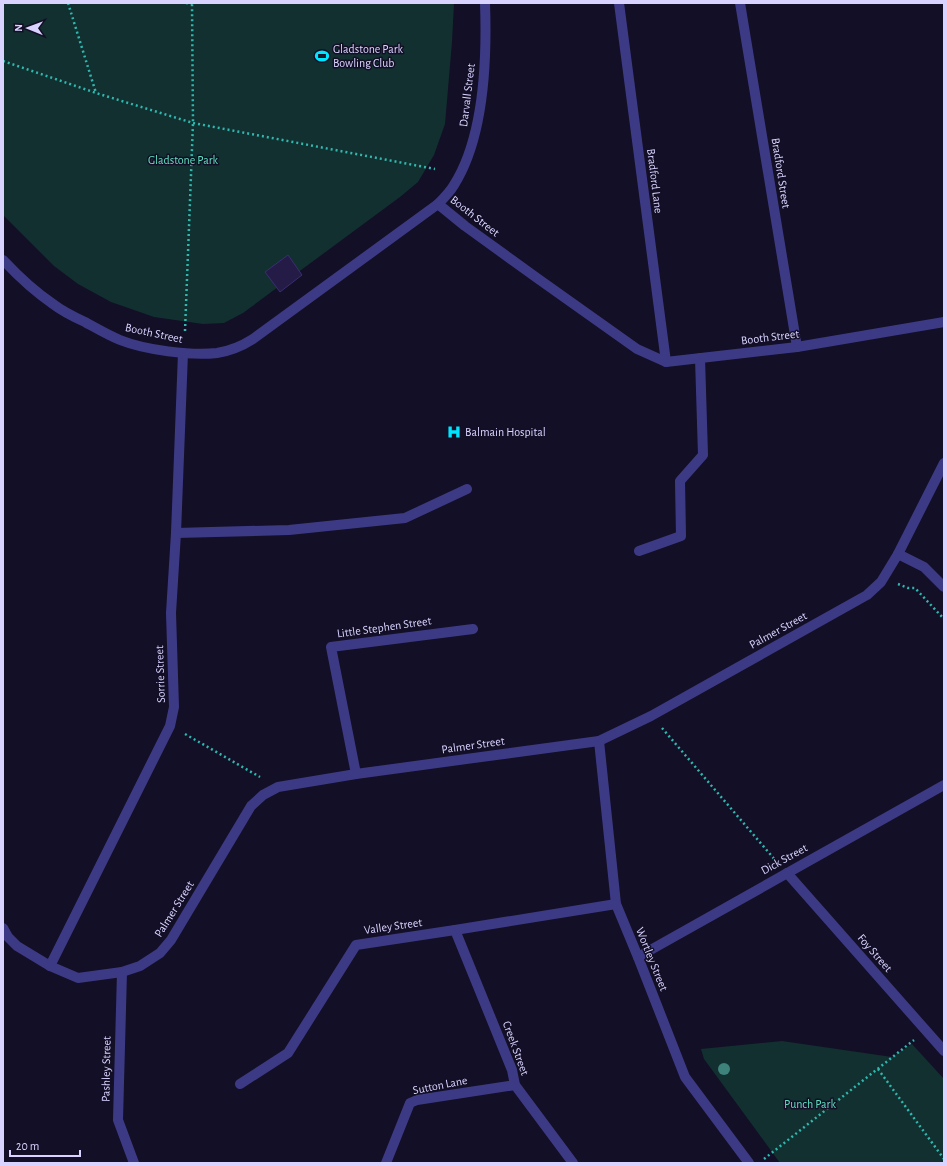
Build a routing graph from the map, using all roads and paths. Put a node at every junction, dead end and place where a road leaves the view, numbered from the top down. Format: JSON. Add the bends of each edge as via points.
{"nodes":[{"id":1,"x":68,"y":3,"type":"edge"},
{"id":2,"x":186,"y":3,"type":"edge"},
{"id":3,"x":485,"y":3,"type":"edge"},
{"id":4,"x":619,"y":3,"type":"edge"},
{"id":5,"x":740,"y":3,"type":"edge"},
{"id":6,"x":192,"y":4,"type":"edge"},
{"id":7,"x":3,"y":61,"type":"edge"},
{"id":8,"x":96,"y":93,"type":"junction"},
{"id":9,"x":193,"y":123,"type":"junction"},
{"id":10,"x":435,"y":169,"type":"dead end"},
{"id":11,"x":438,"y":204,"type":"junction"},
{"id":12,"x":3,"y":260,"type":"edge"},
{"id":13,"x":944,"y":322,"type":"edge"},
{"id":14,"x":185,"y":331,"type":"dead end"},
{"id":15,"x":796,"y":347,"type":"junction"},
{"id":16,"x":183,"y":353,"type":"junction"},
{"id":17,"x":700,"y":358,"type":"junction"},
{"id":18,"x":666,"y":362,"type":"junction"},
{"id":19,"x":944,"y":464,"type":"edge"},
{"id":20,"x":467,"y":489,"type":"dead end"},
{"id":21,"x":176,"y":533,"type":"junction"},
{"id":22,"x":640,"y":551,"type":"dead end"},
{"id":23,"x":898,"y":554,"type":"junction"},
{"id":24,"x":884,"y":578,"type":"junction"},
{"id":25,"x":944,"y":587,"type":"edge"},
{"id":26,"x":944,"y":619,"type":"edge"},
{"id":27,"x":474,"y":629,"type":"dead end"},
{"id":28,"x":651,"y":716,"type":"junction"},
{"id":29,"x":170,"y":726,"type":"junction"},
{"id":30,"x":599,"y":741,"type":"junction"},
{"id":31,"x":356,"y":774,"type":"junction"},
{"id":32,"x":944,"y":786,"type":"edge"},
{"id":33,"x":278,"y":787,"type":"junction"},
{"id":34,"x":787,"y":873,"type":"junction"},
{"id":35,"x":616,"y":904,"type":"junction"},
{"id":36,"x":456,"y":930,"type":"junction"},
{"id":37,"x":5,"y":936,"type":"edge"},
{"id":38,"x":638,"y":957,"type":"junction"},
{"id":39,"x":50,"y":966,"type":"junction"},
{"id":40,"x":122,"y":972,"type":"junction"},
{"id":41,"x":926,"y":1031,"type":"junction"},
{"id":42,"x":944,"y":1051,"type":"edge"},
{"id":43,"x":878,"y":1069,"type":"junction"},
{"id":44,"x":240,"y":1084,"type":"dead end"},
{"id":45,"x":515,"y":1084,"type":"junction"},
{"id":46,"x":944,"y":1159,"type":"edge"},
{"id":47,"x":746,"y":1162,"type":"edge"},
{"id":48,"x":134,"y":1163,"type":"edge"},
{"id":49,"x":386,"y":1163,"type":"edge"},
{"id":50,"x":573,"y":1163,"type":"edge"},
{"id":51,"x":759,"y":1163,"type":"edge"}],
"edges":[{"from":1,"to":8,"type":"path"},
{"from":2,"to":6,"type":"path"},
{"from":3,"to":11,"type":"street","name":"Darvall Street","via":[[483,83],[479,117],[462,172]]},
{"from":4,"to":18,"type":"street","name":"Bradford Lane"},
{"from":5,"to":15,"type":"street","name":"Bradford Street"},
{"from":6,"to":9,"type":"path"},
{"from":7,"to":8,"type":"path"},
{"from":8,"to":9,"type":"path"},
{"from":9,"to":10,"type":"path"},
{"from":9,"to":14,"type":"path"},
{"from":11,"to":16,"type":"street","name":"Booth Street","via":[[243,345],[216,353]]},
{"from":11,"to":18,"type":"street","name":"Booth Street","via":[[637,349]]},
{"from":12,"to":16,"type":"street","name":"Booth Street","via":[[53,305],[76,318],[122,340]]},
{"from":13,"to":15,"type":"street","name":"Booth Street"},
{"from":15,"to":17,"type":"street","name":"Booth Street"},
{"from":16,"to":21,"type":"street","name":"Sorrie Street"},
{"from":17,"to":18,"type":"street","name":"Booth Street"},
{"from":17,"to":22,"type":"street","via":[[703,455],[680,481],[681,536]]},
{"from":19,"to":23,"type":"street","name":"Palmer Street"},
{"from":20,"to":21,"type":"street","via":[[405,518],[289,530]]},
{"from":21,"to":29,"type":"street","name":"Sorrie Street","via":[[171,613],[174,707]]},
{"from":23,"to":24,"type":"street","name":"Palmer Street"},
{"from":23,"to":25,"type":"street","via":[[924,567]]},
{"from":24,"to":26,"type":"path","via":[[914,588]]},
{"from":24,"to":28,"type":"street","name":"Palmer Street","via":[[867,595]]},
{"from":27,"to":31,"type":"street","name":"Little Stephen Street","via":[[331,647]]},
{"from":28,"to":30,"type":"street","name":"Palmer Street"},
{"from":28,"to":34,"type":"path"},
{"from":29,"to":33,"type":"path"},
{"from":29,"to":39,"type":"street","name":"Sorrie Street"},
{"from":30,"to":31,"type":"street","name":"Palmer Street"},
{"from":30,"to":35,"type":"street","name":"Wortley Street"},
{"from":31,"to":33,"type":"street","name":"Palmer Street"},
{"from":32,"to":34,"type":"street","name":"Dick Street"},
{"from":33,"to":40,"type":"street","name":"Palmer Street","via":[[263,795],[251,806],[172,940],[160,954],[140,966]]},
{"from":34,"to":38,"type":"street","name":"Dick Street"},
{"from":34,"to":41,"type":"street","name":"Foy Street"},
{"from":35,"to":36,"type":"street","name":"Valley Street"},
{"from":35,"to":38,"type":"street","name":"Wortley Street"},
{"from":36,"to":44,"type":"street","name":"Valley Street","via":[[356,945],[288,1053]]},
{"from":36,"to":45,"type":"street","name":"Creek Street","via":[[512,1070]]},
{"from":37,"to":39,"type":"street","name":"Palmer Street"},
{"from":38,"to":47,"type":"street","name":"Wortley Street","via":[[685,1077]]},
{"from":39,"to":40,"type":"street","name":"Palmer Street","via":[[78,978]]},
{"from":40,"to":48,"type":"street","name":"Pashley Street","via":[[118,1120]]},
{"from":41,"to":42,"type":"street","name":"Foy Street"},
{"from":41,"to":43,"type":"path"},
{"from":43,"to":46,"type":"path"},
{"from":43,"to":51,"type":"path"},
{"from":45,"to":49,"type":"street","name":"Sutton Lane","via":[[410,1103]]},
{"from":45,"to":50,"type":"street","name":"Creek Street"}]}
